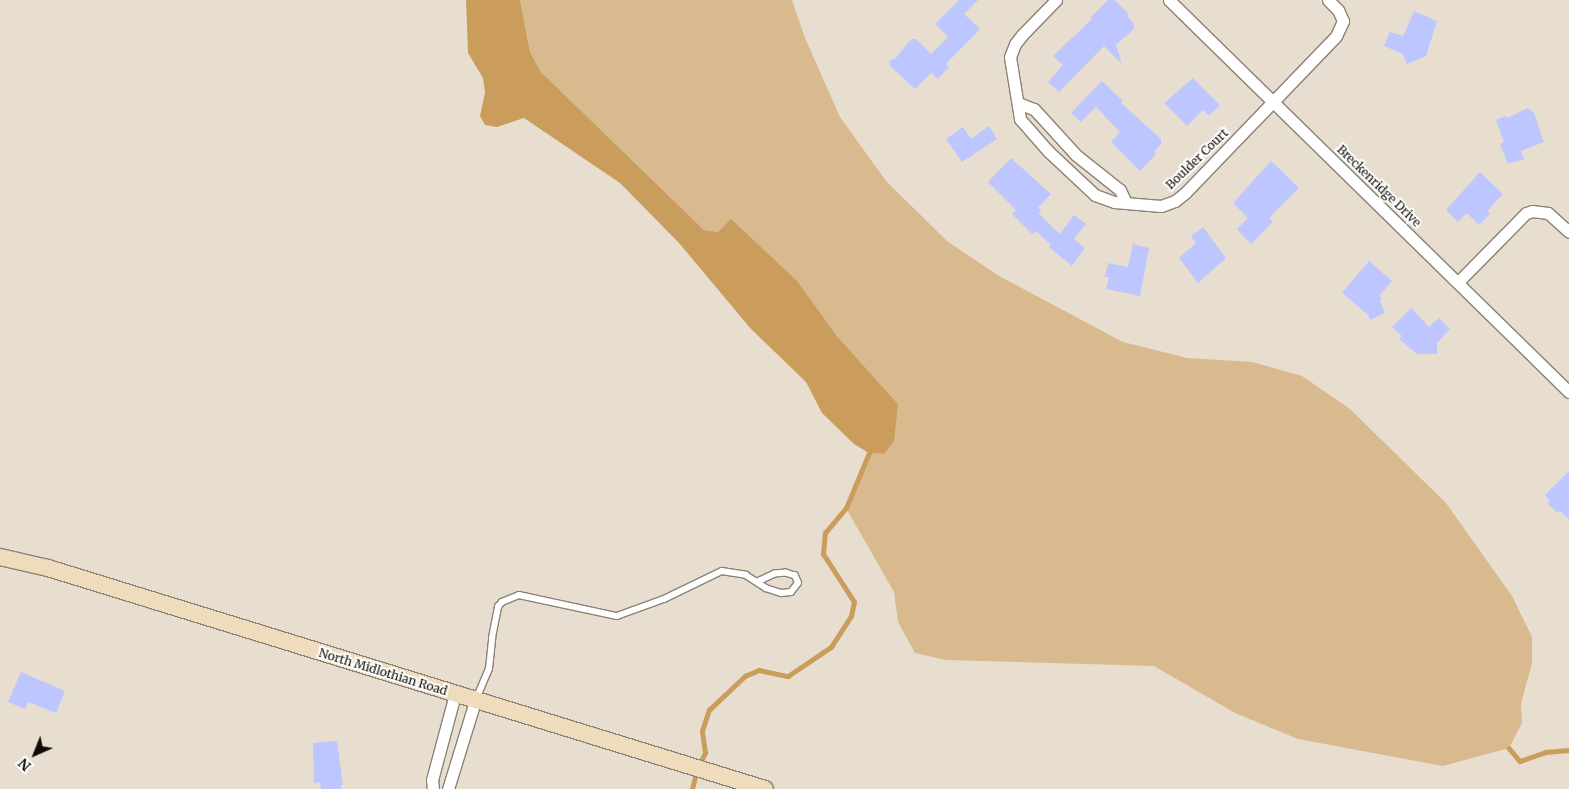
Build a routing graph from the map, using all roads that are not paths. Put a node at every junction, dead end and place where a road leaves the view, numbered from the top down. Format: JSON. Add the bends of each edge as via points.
{"nodes":[{"id":1,"x":1056,"y":0,"type":"edge"},
{"id":2,"x":1169,"y":0,"type":"edge"},
{"id":3,"x":1328,"y":0,"type":"edge"},
{"id":4,"x":1273,"y":102,"type":"junction"},
{"id":5,"x":1018,"y":103,"type":"junction"},
{"id":6,"x":1126,"y":203,"type":"junction"},
{"id":7,"x":1569,"y":232,"type":"edge"},
{"id":8,"x":1458,"y":282,"type":"junction"},
{"id":9,"x":1568,"y":390,"type":"edge"},
{"id":10,"x":0,"y":557,"type":"edge"},
{"id":11,"x":758,"y":582,"type":"junction"},
{"id":12,"x":455,"y":694,"type":"junction"},
{"id":13,"x":475,"y":701,"type":"junction"},
{"id":14,"x":433,"y":789,"type":"edge"},
{"id":15,"x":448,"y":789,"type":"edge"},
{"id":16,"x":765,"y":789,"type":"edge"}],
"edges":[{"from":1,"to":5,"type":"street","name":"Boulder Court","via":[[1022,35],[1010,56]]},
{"from":2,"to":4,"type":"street","name":"Breckenridge Drive"},
{"from":3,"to":4,"type":"street","name":"Boulder Court","via":[[1341,16],[1342,27]]},
{"from":4,"to":6,"type":"street","name":"Boulder Court","via":[[1175,200],[1162,206]]},
{"from":4,"to":8,"type":"street","name":"Breckenridge Drive"},
{"from":5,"to":6,"type":"street","via":[[1034,109],[1074,153],[1120,190]]},
{"from":5,"to":6,"type":"street","name":"Boulder Court","via":[[1020,120],[1066,169],[1095,194],[1106,200]]},
{"from":7,"to":8,"type":"street","via":[[1548,213],[1526,213]]},
{"from":8,"to":9,"type":"street","name":"Breckenridge Drive"},
{"from":10,"to":12,"type":"main road","name":"North Midlothian Road","via":[[48,568]]},
{"from":11,"to":11,"type":"lane","via":[[781,593],[791,592],[798,583],[795,576],[786,573]]},
{"from":11,"to":13,"type":"lane","via":[[722,571],[664,600],[617,616],[519,595],[502,602],[498,607],[489,669]]},
{"from":12,"to":13,"type":"main road","name":"North Midlothian Road"},
{"from":12,"to":14,"type":"street","via":[[432,780]]},
{"from":13,"to":15,"type":"street"},
{"from":13,"to":16,"type":"main road","name":"North Midlothian Road"}]}
